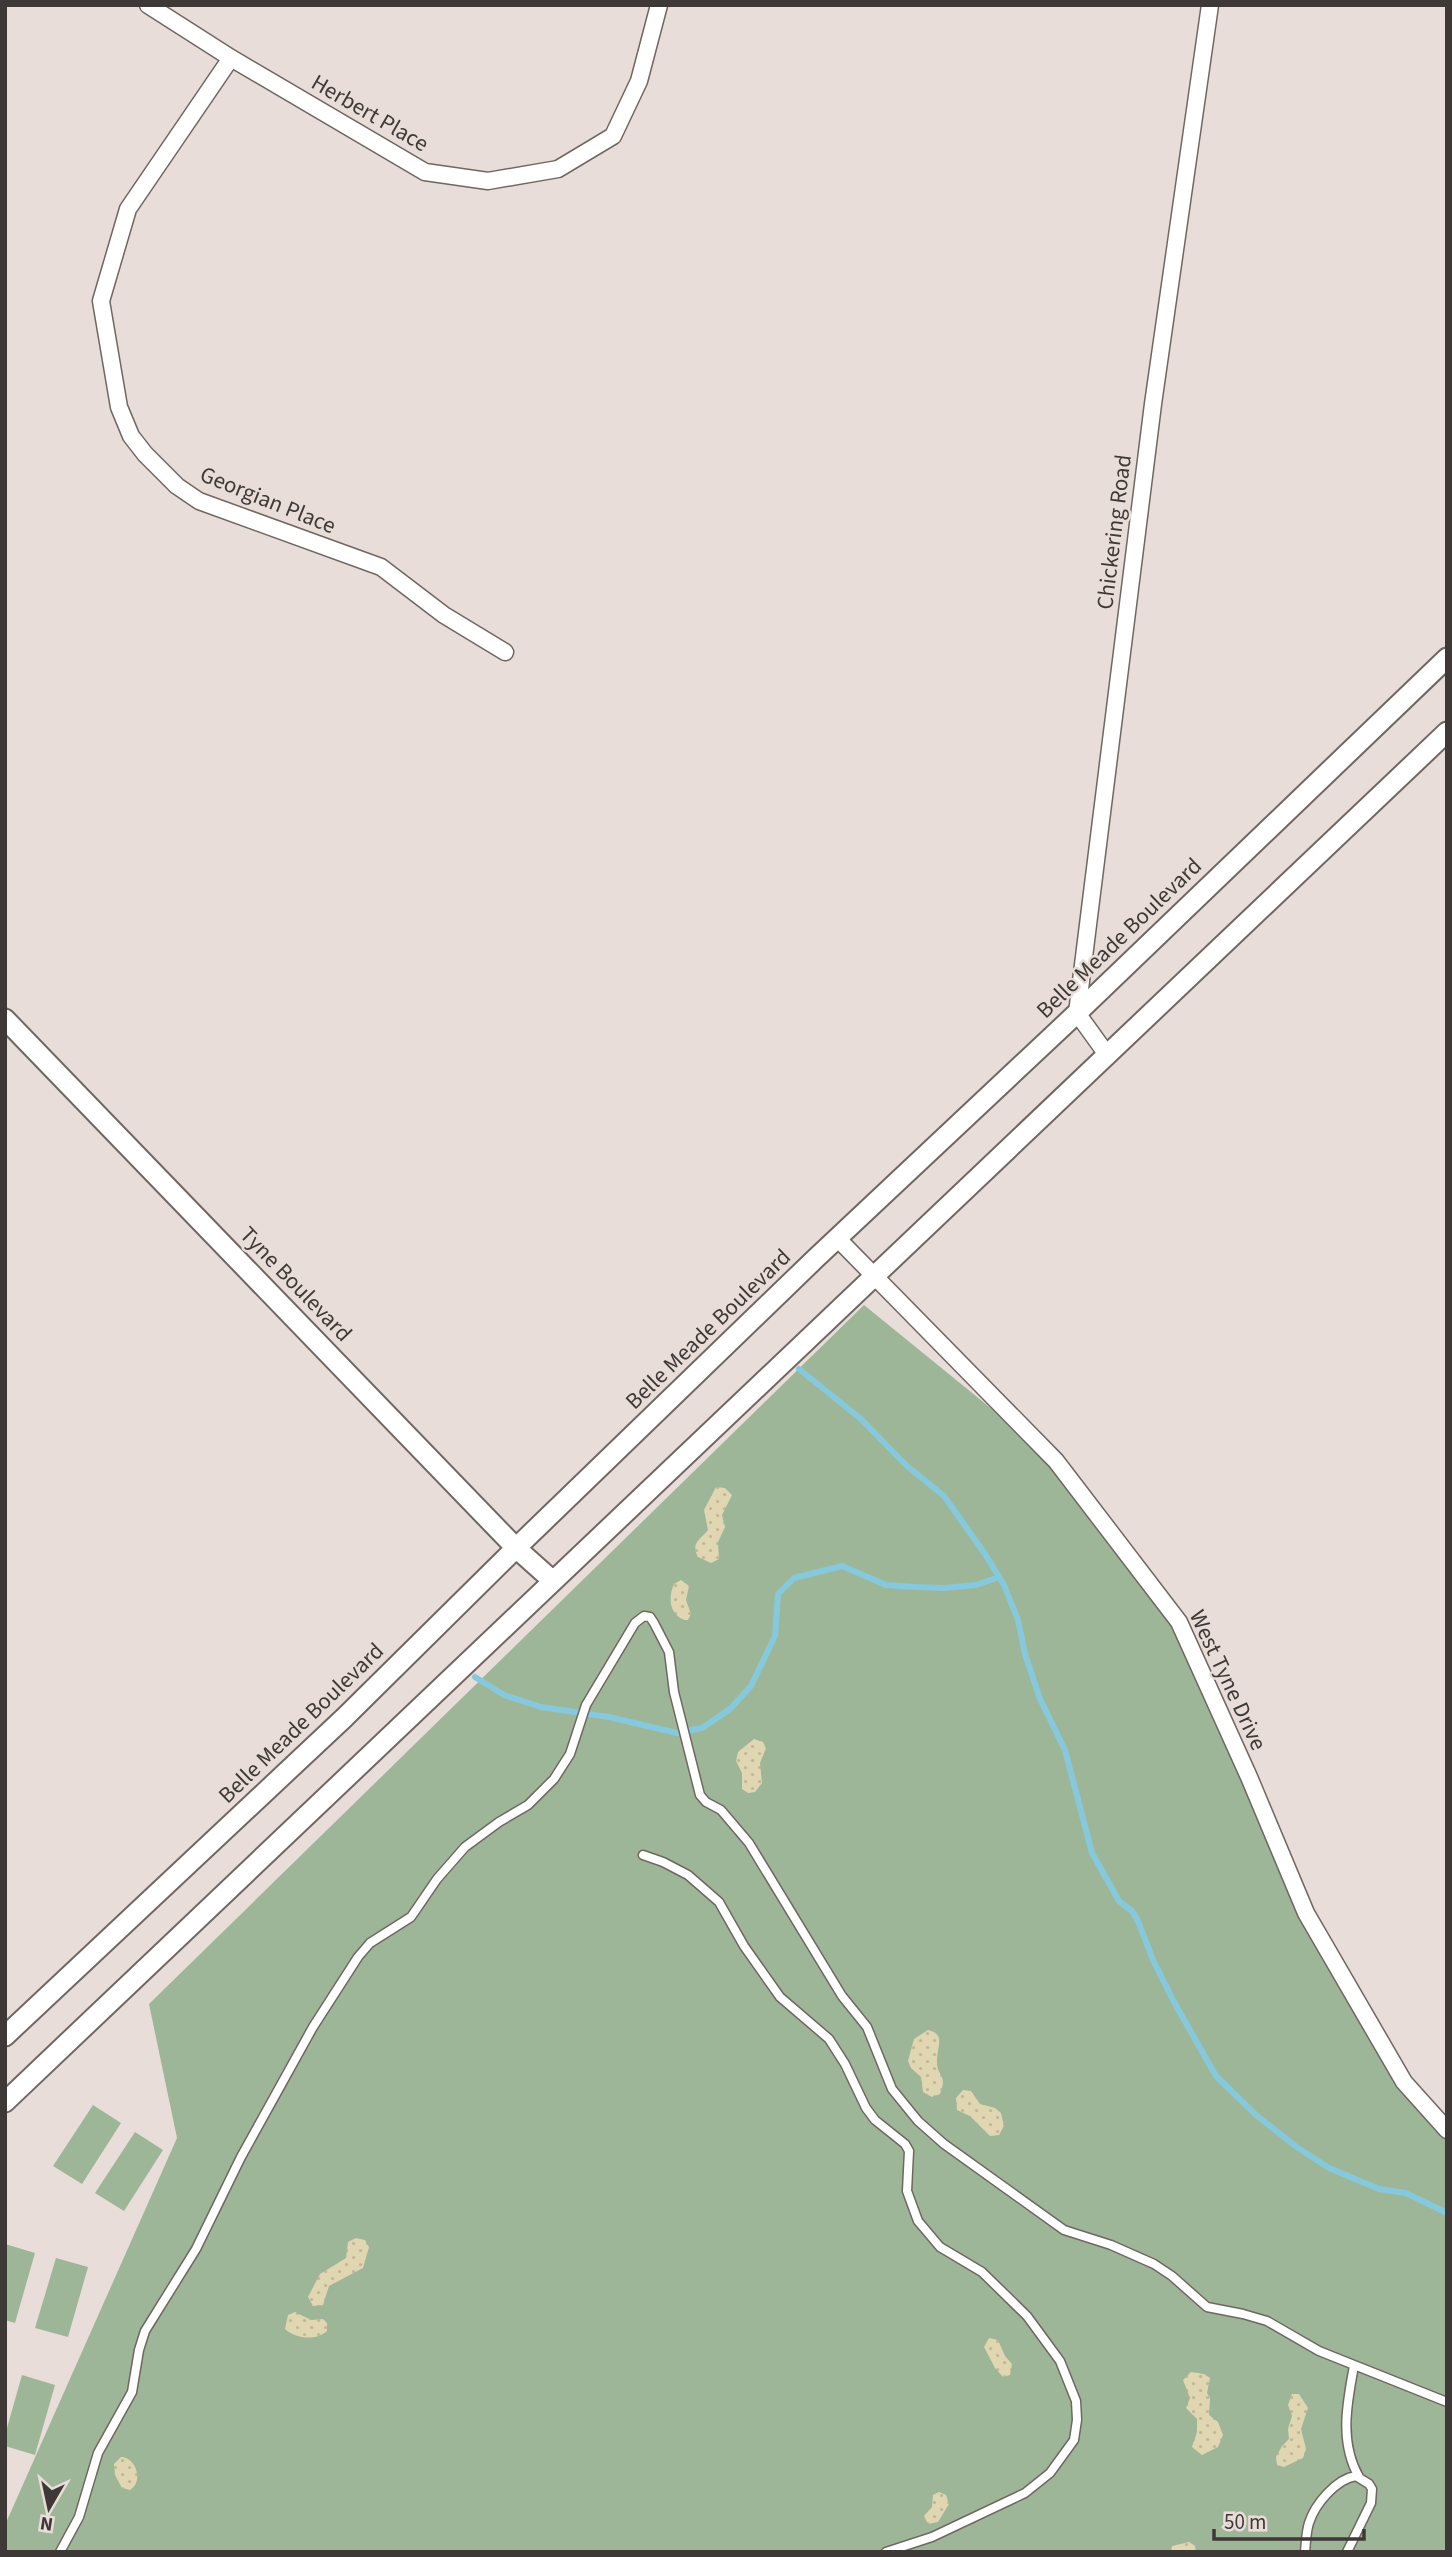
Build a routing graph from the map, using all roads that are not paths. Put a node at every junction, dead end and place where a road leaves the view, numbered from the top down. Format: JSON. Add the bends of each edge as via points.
{"nodes":[{"id":1,"x":148,"y":5,"type":"edge"},
{"id":2,"x":659,"y":5,"type":"edge"},
{"id":3,"x":1210,"y":5,"type":"edge"},
{"id":4,"x":231,"y":58,"type":"junction"},
{"id":5,"x":505,"y":652,"type":"dead end"},
{"id":6,"x":1447,"y":658,"type":"edge"},
{"id":7,"x":1447,"y":732,"type":"edge"},
{"id":8,"x":1077,"y":1013,"type":"junction"},
{"id":9,"x":5,"y":1019,"type":"edge"},
{"id":10,"x":1108,"y":1056,"type":"junction"},
{"id":11,"x":837,"y":1238,"type":"junction"},
{"id":12,"x":874,"y":1277,"type":"junction"},
{"id":13,"x":516,"y":1548,"type":"junction"},
{"id":14,"x":553,"y":1581,"type":"junction"},
{"id":15,"x":643,"y":1855,"type":"dead end"},
{"id":16,"x":5,"y":2036,"type":"edge"},
{"id":17,"x":5,"y":2102,"type":"edge"},
{"id":18,"x":1447,"y":2130,"type":"edge"},
{"id":19,"x":1354,"y":2366,"type":"junction"},
{"id":20,"x":1447,"y":2402,"type":"edge"},
{"id":21,"x":1348,"y":2453,"type":"junction"},
{"id":22,"x":1359,"y":2477,"type":"junction"},
{"id":23,"x":1345,"y":2479,"type":"junction"},
{"id":24,"x":60,"y":2552,"type":"edge"},
{"id":25,"x":886,"y":2552,"type":"edge"},
{"id":26,"x":1305,"y":2552,"type":"edge"},
{"id":27,"x":1348,"y":2552,"type":"edge"}],
"edges":[{"from":1,"to":4,"type":"street","name":"Herbert Place"},
{"from":2,"to":4,"type":"street","name":"Herbert Place","via":[[639,81],[613,136],[558,169],[488,181],[425,172]]},
{"from":3,"to":8,"type":"street","name":"Chickering Road","via":[[1153,404]]},
{"from":4,"to":5,"type":"street","name":"Georgian Place","via":[[128,209],[101,301],[119,407],[131,436],[177,486],[199,501],[381,567],[444,615]]},
{"from":6,"to":8,"type":"street","name":"Belle Meade Boulevard"},
{"from":7,"to":10,"type":"street"},
{"from":8,"to":10,"type":"street"},
{"from":8,"to":11,"type":"street","name":"Belle Meade Boulevard"},
{"from":9,"to":13,"type":"street","name":"Tyne Boulevard"},
{"from":10,"to":12,"type":"street"},
{"from":11,"to":12,"type":"street","name":"West Tyne Drive"},
{"from":11,"to":13,"type":"street","name":"Belle Meade Boulevard"},
{"from":12,"to":14,"type":"street"},
{"from":12,"to":18,"type":"street","name":"West Tyne Drive","via":[[1056,1461],[1179,1622],[1306,1913],[1404,2081]]},
{"from":13,"to":14,"type":"street","name":"Tyne Boulevard"},
{"from":13,"to":16,"type":"street","name":"Belle Meade Boulevard","via":[[344,1718]]},
{"from":14,"to":17,"type":"street"},
{"from":15,"to":25,"type":"lane","via":[[688,1875],[719,1902],[780,1997],[829,2039],[866,2109],[909,2151],[907,2191],[918,2221],[940,2247],[982,2272],[1027,2316],[1060,2361],[1076,2401],[1073,2440],[1050,2473],[1025,2493],[932,2537]]},
{"from":19,"to":20,"type":"lane"},
{"from":19,"to":21,"type":"lane","via":[[1347,2409]]},
{"from":19,"to":24,"type":"lane","via":[[1267,2321],[1207,2307],[1154,2264],[1064,2230],[918,2121],[892,2089],[867,2027],[842,1996],[749,1843],[721,1810],[700,1795],[669,1652],[654,1623],[644,1616],[630,1630],[586,1705],[570,1754],[554,1779],[528,1805],[465,1847],[411,1917],[370,1943],[313,2027],[196,2249],[145,2331],[132,2392],[98,2454],[79,2517]]},
{"from":21,"to":22,"type":"lane"},
{"from":21,"to":23,"type":"lane"},
{"from":22,"to":23,"type":"lane"},
{"from":22,"to":27,"type":"lane","via":[[1369,2484],[1372,2495]]},
{"from":23,"to":26,"type":"lane","via":[[1311,2518]]}]}
